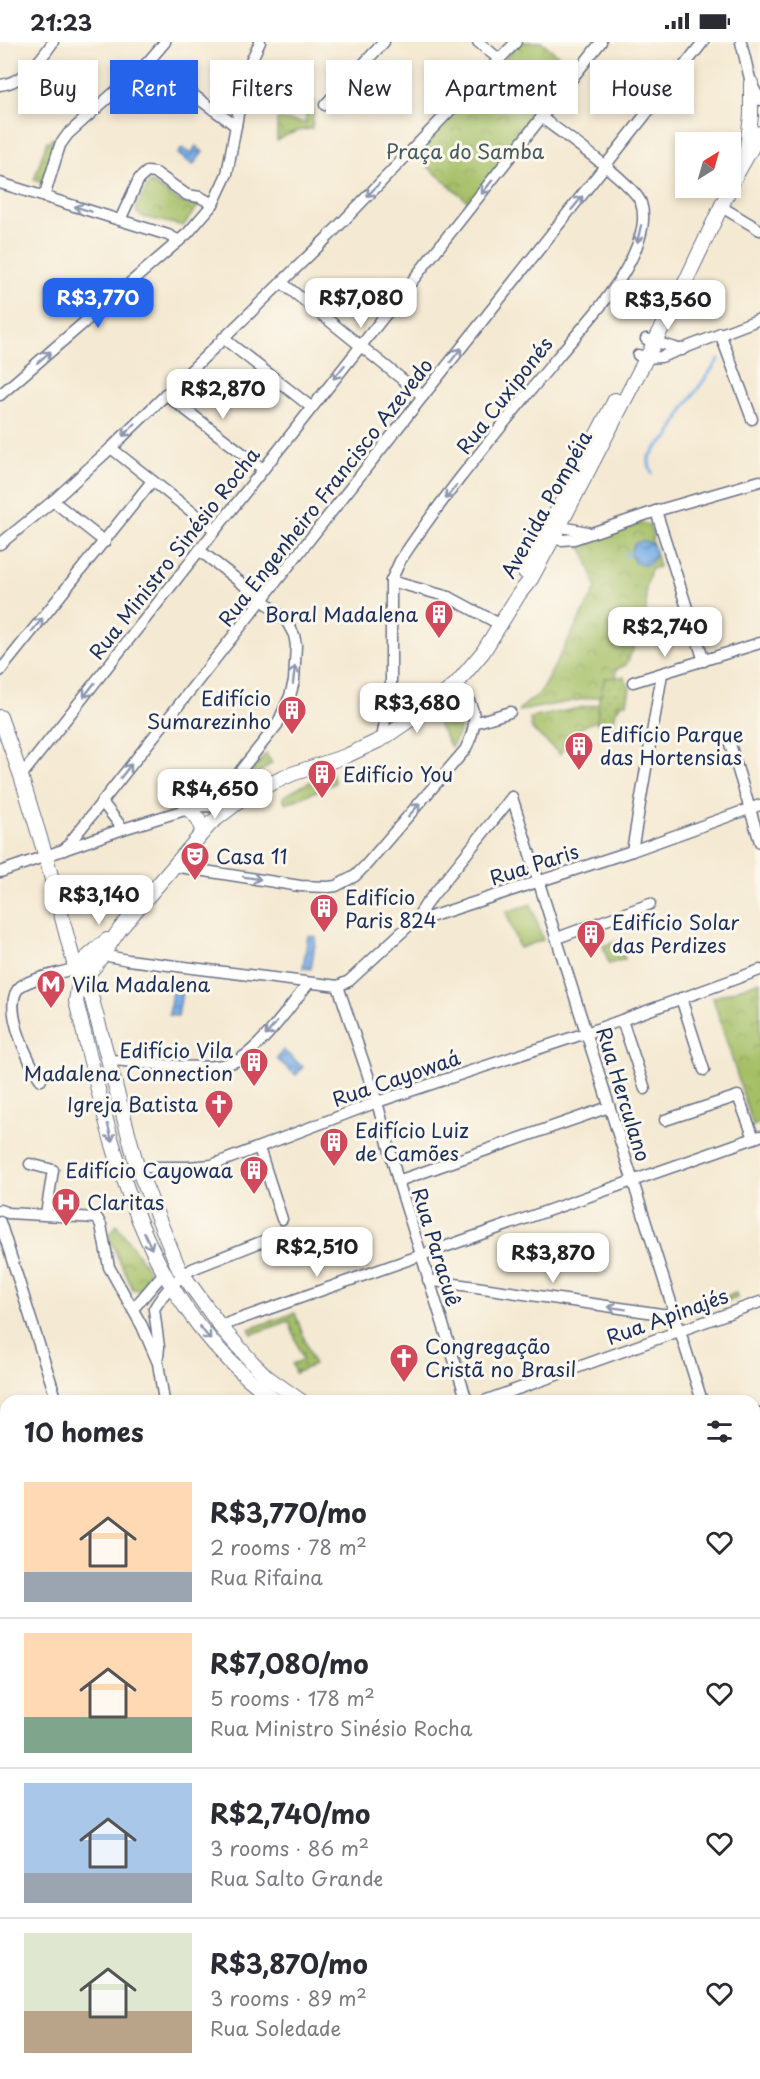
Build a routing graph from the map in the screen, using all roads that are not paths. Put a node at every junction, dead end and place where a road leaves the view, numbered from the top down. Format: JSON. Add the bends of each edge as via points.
{"nodes":[{"id":1,"x":53,"y":42,"type":"edge"},
{"id":2,"x":165,"y":42,"type":"edge"},
{"id":3,"x":260,"y":42,"type":"edge"},
{"id":4,"x":384,"y":42,"type":"edge"},
{"id":5,"x":478,"y":42,"type":"edge"},
{"id":6,"x":516,"y":42,"type":"edge"},
{"id":7,"x":601,"y":42,"type":"edge"},
{"id":8,"x":703,"y":42,"type":"edge"},
{"id":9,"x":741,"y":42,"type":"edge"},
{"id":10,"x":499,"y":59,"type":"junction"},
{"id":11,"x":150,"y":60,"type":"edge"},
{"id":12,"x":751,"y":83,"type":"junction"},
{"id":13,"x":0,"y":85,"type":"edge"},
{"id":14,"x":110,"y":96,"type":"edge"},
{"id":15,"x":198,"y":98,"type":"edge"},
{"id":16,"x":760,"y":100,"type":"edge"},
{"id":17,"x":325,"y":105,"type":"dead end"},
{"id":18,"x":542,"y":118,"type":"junction"},
{"id":19,"x":236,"y":126,"type":"junction"},
{"id":20,"x":760,"y":133,"type":"edge"},
{"id":21,"x":746,"y":155,"type":"junction"},
{"id":22,"x":741,"y":165,"type":"edge"},
{"id":23,"x":605,"y":167,"type":"junction"},
{"id":24,"x":0,"y":183,"type":"edge"},
{"id":25,"x":44,"y":197,"type":"junction"},
{"id":26,"x":724,"y":198,"type":"edge"},
{"id":27,"x":213,"y":204,"type":"junction"},
{"id":28,"x":720,"y":206,"type":"junction"},
{"id":29,"x":120,"y":220,"type":"junction"},
{"id":30,"x":760,"y":230,"type":"edge"},
{"id":31,"x":178,"y":241,"type":"junction"},
{"id":32,"x":281,"y":282,"type":"junction"},
{"id":33,"x":760,"y":319,"type":"edge"},
{"id":34,"x":720,"y":333,"type":"junction"},
{"id":35,"x":223,"y":338,"type":"junction"},
{"id":36,"x":651,"y":341,"type":"junction"},
{"id":37,"x":360,"y":347,"type":"junction"},
{"id":38,"x":682,"y":350,"type":"junction"},
{"id":39,"x":642,"y":357,"type":"junction"},
{"id":40,"x":165,"y":394,"type":"junction"},
{"id":41,"x":0,"y":395,"type":"edge"},
{"id":42,"x":423,"y":396,"type":"junction"},
{"id":43,"x":311,"y":407,"type":"junction"},
{"id":44,"x":752,"y":419,"type":"dead end"},
{"id":45,"x":111,"y":448,"type":"junction"},
{"id":46,"x":263,"y":469,"type":"junction"},
{"id":47,"x":152,"y":481,"type":"junction"},
{"id":48,"x":760,"y":481,"type":"edge"},
{"id":49,"x":53,"y":501,"type":"junction"},
{"id":50,"x":656,"y":511,"type":"junction"},
{"id":51,"x":215,"y":530,"type":"junction"},
{"id":52,"x":551,"y":532,"type":"junction"},
{"id":53,"x":105,"y":542,"type":"junction"},
{"id":54,"x":0,"y":543,"type":"edge"},
{"id":55,"x":199,"y":550,"type":"junction"},
{"id":56,"x":391,"y":581,"type":"junction"},
{"id":57,"x":262,"y":600,"type":"junction"},
{"id":58,"x":501,"y":626,"type":"junction"},
{"id":59,"x":758,"y":645,"type":"edge"},
{"id":60,"x":704,"y":660,"type":"junction"},
{"id":61,"x":0,"y":671,"type":"edge"},
{"id":62,"x":662,"y":674,"type":"junction"},
{"id":63,"x":633,"y":682,"type":"dead end"},
{"id":64,"x":457,"y":683,"type":"junction"},
{"id":65,"x":510,"y":712,"type":"dead end"},
{"id":66,"x":0,"y":717,"type":"edge"},
{"id":67,"x":474,"y":723,"type":"junction"},
{"id":68,"x":382,"y":739,"type":"junction"},
{"id":69,"x":730,"y":744,"type":"dead end"},
{"id":70,"x":21,"y":776,"type":"junction"},
{"id":71,"x":235,"y":779,"type":"junction"},
{"id":72,"x":250,"y":794,"type":"junction"},
{"id":73,"x":102,"y":802,"type":"junction"},
{"id":74,"x":232,"y":807,"type":"junction"},
{"id":75,"x":755,"y":807,"type":"edge"},
{"id":76,"x":194,"y":808,"type":"junction"},
{"id":77,"x":123,"y":829,"type":"junction"},
{"id":78,"x":202,"y":831,"type":"junction"},
{"id":79,"x":760,"y":842,"type":"edge"},
{"id":80,"x":64,"y":850,"type":"junction"},
{"id":81,"x":632,"y":850,"type":"junction"},
{"id":82,"x":46,"y":857,"type":"junction"},
{"id":83,"x":173,"y":866,"type":"junction"},
{"id":84,"x":0,"y":872,"type":"edge"},
{"id":85,"x":539,"y":882,"type":"junction"},
{"id":86,"x":650,"y":904,"type":"dead end"},
{"id":87,"x":417,"y":918,"type":"junction"},
{"id":88,"x":557,"y":938,"type":"junction"},
{"id":89,"x":67,"y":939,"type":"junction"},
{"id":90,"x":101,"y":951,"type":"junction"},
{"id":91,"x":75,"y":968,"type":"junction"},
{"id":92,"x":760,"y":970,"type":"edge"},
{"id":93,"x":79,"y":982,"type":"junction"},
{"id":94,"x":308,"y":984,"type":"junction"},
{"id":95,"x":338,"y":987,"type":"junction"},
{"id":96,"x":681,"y":998,"type":"junction"},
{"id":97,"x":622,"y":1020,"type":"junction"},
{"id":98,"x":586,"y":1033,"type":"junction"},
{"id":99,"x":108,"y":1060,"type":"junction"},
{"id":100,"x":704,"y":1070,"type":"dead end"},
{"id":101,"x":41,"y":1080,"type":"dead end"},
{"id":102,"x":645,"y":1089,"type":"dead end"},
{"id":103,"x":377,"y":1102,"type":"junction"},
{"id":104,"x":609,"y":1107,"type":"junction"},
{"id":105,"x":665,"y":1120,"type":"dead end"},
{"id":106,"x":757,"y":1137,"type":"edge"},
{"id":107,"x":259,"y":1148,"type":"junction"},
{"id":108,"x":30,"y":1164,"type":"dead end"},
{"id":109,"x":137,"y":1166,"type":"junction"},
{"id":110,"x":119,"y":1167,"type":"junction"},
{"id":111,"x":398,"y":1181,"type":"junction"},
{"id":112,"x":632,"y":1181,"type":"junction"},
{"id":113,"x":0,"y":1210,"type":"edge"},
{"id":114,"x":45,"y":1214,"type":"junction"},
{"id":115,"x":282,"y":1219,"type":"dead end"},
{"id":116,"x":0,"y":1222,"type":"edge"},
{"id":117,"x":2,"y":1238,"type":"edge"},
{"id":118,"x":290,"y":1251,"type":"dead end"},
{"id":119,"x":422,"y":1256,"type":"junction"},
{"id":120,"x":182,"y":1275,"type":"junction"},
{"id":121,"x":167,"y":1280,"type":"junction"},
{"id":122,"x":428,"y":1280,"type":"junction"},
{"id":123,"x":760,"y":1302,"type":"edge"},
{"id":124,"x":133,"y":1309,"type":"junction"},
{"id":125,"x":675,"y":1316,"type":"junction"},
{"id":126,"x":220,"y":1326,"type":"junction"},
{"id":127,"x":679,"y":1331,"type":"junction"},
{"id":128,"x":158,"y":1363,"type":"junction"},
{"id":129,"x":55,"y":1395,"type":"edge"},
{"id":130,"x":163,"y":1395,"type":"edge"},
{"id":131,"x":268,"y":1395,"type":"edge"},
{"id":132,"x":292,"y":1395,"type":"edge"},
{"id":133,"x":465,"y":1395,"type":"edge"},
{"id":134,"x":501,"y":1395,"type":"edge"},
{"id":135,"x":700,"y":1395,"type":"edge"}],
"edges":[{"from":1,"to":13,"type":"street","via":[[20,78]]},
{"from":2,"to":11,"type":"street"},
{"from":3,"to":19,"type":"street","via":[[248,67]]},
{"from":4,"to":17,"type":"street"},
{"from":5,"to":10,"type":"street"},
{"from":6,"to":10,"type":"street"},
{"from":7,"to":18,"type":"street","name":"Rua Ministro Sinésio Rocha"},
{"from":8,"to":23,"type":"street","name":"Rua Engenheiro Francisco Azevedo"},
{"from":9,"to":12,"type":"street"},
{"from":10,"to":32,"type":"street","one_way":true},
{"from":12,"to":16,"type":"street"},
{"from":12,"to":21,"type":"main road"},
{"from":14,"to":25,"type":"street","via":[[68,134],[56,155]]},
{"from":15,"to":19,"type":"street"},
{"from":18,"to":23,"type":"street","name":"Rua Cuxiponés"},
{"from":18,"to":37,"type":"street","name":"Rua Ministro Sinésio Rocha","one_way":true},
{"from":19,"to":27,"type":"street","via":[[227,174]]},
{"from":20,"to":21,"type":"main road","name":"Avenida Pompéia"},
{"from":21,"to":22,"type":"main road","name":"Avenida Pompéia"},
{"from":42,"to":23,"type":"street","name":"Rua Engenheiro Francisco Azevedo","one_way":true},
{"from":23,"to":56,"type":"street","name":"Rua Cuxiponés","one_way":true,"via":[[638,195],[642,205],[643,220],[626,269],[414,540]]},
{"from":24,"to":25,"type":"street"},
{"from":29,"to":25,"type":"street","one_way":true},
{"from":26,"to":28,"type":"main road","name":"Avenida Pompéia"},
{"from":27,"to":29,"type":"street","via":[[187,195],[156,173],[147,172],[139,179]]},
{"from":27,"to":31,"type":"street"},
{"from":28,"to":30,"type":"street"},
{"from":28,"to":36,"type":"main road","name":"Avenida Pompéia"},
{"from":29,"to":31,"type":"street"},
{"from":41,"to":31,"type":"street","one_way":true},
{"from":32,"to":35,"type":"street"},
{"from":32,"to":37,"type":"street"},
{"from":33,"to":34,"type":"street"},
{"from":34,"to":38,"type":"street"},
{"from":34,"to":44,"type":"street"},
{"from":35,"to":40,"type":"street"},
{"from":35,"to":43,"type":"street"},
{"from":36,"to":38,"type":"street"},
{"from":36,"to":39,"type":"main road","name":"Avenida Pompéia"},
{"from":37,"to":42,"type":"street"},
{"from":37,"to":43,"type":"street","name":"Rua Ministro Sinésio Rocha","one_way":true},
{"from":38,"to":39,"type":"street","via":[[662,357]]},
{"from":39,"to":52,"type":"main road","name":"Avenida Pompéia"},
{"from":40,"to":45,"type":"street","one_way":true},
{"from":40,"to":46,"type":"street"},
{"from":42,"to":57,"type":"street","name":"Rua Engenheiro Francisco Azevedo"},
{"from":43,"to":46,"type":"street","name":"Rua Ministro Sinésio Rocha"},
{"from":45,"to":47,"type":"street"},
{"from":45,"to":49,"type":"street"},
{"from":46,"to":51,"type":"street","name":"Rua Ministro Sinésio Rocha"},
{"from":47,"to":51,"type":"street"},
{"from":47,"to":53,"type":"street"},
{"from":48,"to":50,"type":"street"},
{"from":49,"to":53,"type":"street"},
{"from":49,"to":54,"type":"street"},
{"from":50,"to":52,"type":"street","via":[[574,539]]},
{"from":50,"to":60,"type":"street"},
{"from":51,"to":55,"type":"street","name":"Rua Ministro Sinésio Rocha"},
{"from":52,"to":58,"type":"main road","name":"Avenida Pompéia","via":[[531,579]]},
{"from":61,"to":53,"type":"street","one_way":true},
{"from":55,"to":57,"type":"street"},
{"from":55,"to":70,"type":"street","name":"Rua Ministro Sinésio Rocha","one_way":true},
{"from":56,"to":58,"type":"street","via":[[449,597]]},
{"from":56,"to":68,"type":"street","name":"Rua Cuxiponés","via":[[391,685]]},
{"from":71,"to":57,"type":"street","one_way":true,"via":[[277,725],[294,681],[296,645],[292,628]]},
{"from":73,"to":57,"type":"street","name":"Rua Engenheiro Francisco Azevedo","one_way":true},
{"from":58,"to":64,"type":"main road","name":"Avenida Pompéia"},
{"from":59,"to":60,"type":"street"},
{"from":60,"to":62,"type":"street"},
{"from":62,"to":63,"type":"street"},
{"from":62,"to":81,"type":"street"},
{"from":64,"to":67,"type":"street","via":[[472,706]]},
{"from":64,"to":68,"type":"main road","name":"Avenida Pompéia"},
{"from":65,"to":67,"type":"street"},
{"from":66,"to":70,"type":"main road"},
{"from":83,"to":67,"type":"street","one_way":true,"via":[[300,886],[328,887],[346,881],[366,865],[465,750]]},
{"from":68,"to":72,"type":"main road","name":"Avenida Pompéia"},
{"from":69,"to":75,"type":"street"},
{"from":70,"to":82,"type":"main road"},
{"from":71,"to":72,"type":"main road"},
{"from":71,"to":76,"type":"street","via":[[221,794]]},
{"from":72,"to":74,"type":"main road","name":"Avenida Pompéia"},
{"from":73,"to":77,"type":"street"},
{"from":73,"to":80,"type":"street","name":"Rua Engenheiro Francisco Azevedo"},
{"from":74,"to":76,"type":"street"},
{"from":74,"to":78,"type":"main road","name":"Avenida Pompéia"},
{"from":75,"to":79,"type":"street"},
{"from":75,"to":81,"type":"street","name":"Rua Paris"},
{"from":76,"to":77,"type":"street"},
{"from":76,"to":78,"type":"main road"},
{"from":77,"to":80,"type":"street"},
{"from":78,"to":83,"type":"main road","name":"Avenida Pompéia"},
{"from":80,"to":82,"type":"street"},
{"from":81,"to":85,"type":"street","name":"Rua Paris"},
{"from":82,"to":84,"type":"street"},
{"from":82,"to":89,"type":"main road"},
{"from":83,"to":90,"type":"main road","name":"Avenida Pompéia"},
{"from":85,"to":87,"type":"street","name":"Rua Paris"},
{"from":85,"to":87,"type":"street","name":"Rua Herculano","via":[[512,797]]},
{"from":85,"to":88,"type":"street","name":"Rua Herculano"},
{"from":86,"to":88,"type":"street"},
{"from":87,"to":95,"type":"street"},
{"from":88,"to":98,"type":"street","name":"Rua Herculano"},
{"from":89,"to":90,"type":"main road","via":[[82,948]]},
{"from":89,"to":91,"type":"main road"},
{"from":90,"to":91,"type":"main road"},
{"from":90,"to":93,"type":"main road"},
{"from":90,"to":94,"type":"street"},
{"from":91,"to":93,"type":"main road"},
{"from":91,"to":101,"type":"street","via":[[23,985],[12,1001],[23,1048]]},
{"from":92,"to":96,"type":"street","name":"Rua Cayowaá"},
{"from":93,"to":99,"type":"main road","via":[[91,996]]},
{"from":93,"to":110,"type":"main road","one_way":true,"via":[[76,1001]]},
{"from":94,"to":95,"type":"street"},
{"from":94,"to":99,"type":"street","one_way":true,"via":[[257,1044],[237,1061],[208,1068]]},
{"from":95,"to":103,"type":"street","name":"Rua Paracuê"},
{"from":96,"to":97,"type":"street","name":"Rua Cayowaá"},
{"from":96,"to":100,"type":"street"},
{"from":97,"to":98,"type":"street","name":"Rua Cayowaá"},
{"from":97,"to":102,"type":"street"},
{"from":98,"to":103,"type":"street","name":"Rua Cayowaá"},
{"from":98,"to":104,"type":"street","name":"Rua Herculano"},
{"from":99,"to":109,"type":"main road"},
{"from":103,"to":107,"type":"street","name":"Rua Cayowaá"},
{"from":103,"to":111,"type":"street","name":"Rua Paracuê"},
{"from":104,"to":111,"type":"street"},
{"from":104,"to":112,"type":"street","name":"Rua Herculano"},
{"from":105,"to":106,"type":"street","via":[[738,1096]]},
{"from":106,"to":112,"type":"street"},
{"from":107,"to":109,"type":"street","name":"Rua Cayowaá","via":[[199,1167]]},
{"from":107,"to":115,"type":"street"},
{"from":108,"to":114,"type":"street","via":[[53,1170]]},
{"from":109,"to":110,"type":"street","name":"Rua Cayowaá"},
{"from":109,"to":120,"type":"main road"},
{"from":110,"to":121,"type":"main road","one_way":true,"via":[[137,1218]]},
{"from":111,"to":119,"type":"street","name":"Rua Paracuê"},
{"from":112,"to":119,"type":"street"},
{"from":112,"to":125,"type":"street","name":"Rua Herculano"},
{"from":113,"to":114,"type":"street"},
{"from":114,"to":124,"type":"street","via":[[97,1218],[110,1267]]},
{"from":116,"to":117,"type":"street"},
{"from":117,"to":129,"type":"street"},
{"from":118,"to":120,"type":"street","via":[[281,1234]]},
{"from":119,"to":122,"type":"street","name":"Rua Paracuê"},
{"from":119,"to":126,"type":"street"},
{"from":120,"to":121,"type":"street"},
{"from":120,"to":126,"type":"main road"},
{"from":121,"to":124,"type":"street"},
{"from":121,"to":128,"type":"street","via":[[154,1309]]},
{"from":121,"to":131,"type":"main road","one_way":true,"via":[[221,1353]]},
{"from":125,"to":122,"type":"street","one_way":true},
{"from":122,"to":133,"type":"street","name":"Rua Paracuê"},
{"from":123,"to":127,"type":"street","name":"Rua Apinajés"},
{"from":124,"to":128,"type":"street"},
{"from":125,"to":127,"type":"street","name":"Rua Herculano"},
{"from":126,"to":132,"type":"main road","via":[[267,1377]]},
{"from":127,"to":134,"type":"street","name":"Rua Apinajés"},
{"from":127,"to":135,"type":"street","name":"Rua Herculano"},
{"from":128,"to":130,"type":"street"}]}
